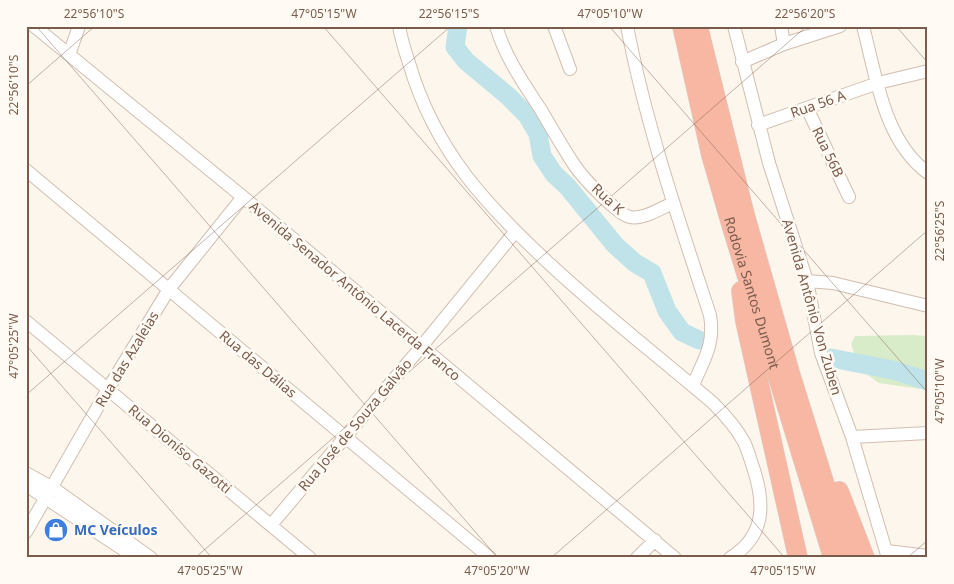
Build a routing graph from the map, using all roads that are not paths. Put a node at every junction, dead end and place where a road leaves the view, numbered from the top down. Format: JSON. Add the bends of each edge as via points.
{"nodes":[{"id":1,"x":34,"y":26,"type":"edge"},
{"id":2,"x":79,"y":26,"type":"edge"},
{"id":3,"x":399,"y":26,"type":"edge"},
{"id":4,"x":496,"y":26,"type":"edge"},
{"id":5,"x":554,"y":26,"type":"edge"},
{"id":6,"x":628,"y":26,"type":"edge"},
{"id":7,"x":682,"y":26,"type":"edge"},
{"id":8,"x":698,"y":26,"type":"edge"},
{"id":9,"x":734,"y":26,"type":"edge"},
{"id":10,"x":781,"y":26,"type":"edge"},
{"id":11,"x":840,"y":26,"type":"edge"},
{"id":12,"x":863,"y":26,"type":"edge"},
{"id":13,"x":784,"y":44,"type":"junction"},
{"id":14,"x":69,"y":55,"type":"junction"},
{"id":15,"x":742,"y":62,"type":"junction"},
{"id":16,"x":570,"y":69,"type":"dead end"},
{"id":17,"x":928,"y":71,"type":"edge"},
{"id":18,"x":878,"y":83,"type":"junction"},
{"id":19,"x":807,"y":108,"type":"junction"},
{"id":20,"x":758,"y":125,"type":"junction"},
{"id":21,"x":26,"y":170,"type":"edge"},
{"id":22,"x":928,"y":173,"type":"edge"},
{"id":23,"x":243,"y":197,"type":"junction"},
{"id":24,"x":849,"y":197,"type":"dead end"},
{"id":25,"x":673,"y":203,"type":"junction"},
{"id":26,"x":730,"y":221,"type":"junction"},
{"id":27,"x":515,"y":232,"type":"junction"},
{"id":28,"x":807,"y":281,"type":"junction"},
{"id":29,"x":168,"y":289,"type":"junction"},
{"id":30,"x":928,"y":306,"type":"edge"},
{"id":31,"x":26,"y":321,"type":"edge"},
{"id":32,"x":421,"y":347,"type":"junction"},
{"id":33,"x":792,"y":376,"type":"junction"},
{"id":34,"x":693,"y":385,"type":"junction"},
{"id":35,"x":108,"y":389,"type":"junction"},
{"id":36,"x":928,"y":433,"type":"edge"},
{"id":37,"x":344,"y":436,"type":"junction"},
{"id":38,"x":852,"y":436,"type":"junction"},
{"id":39,"x":26,"y":473,"type":"edge"},
{"id":40,"x":26,"y":485,"type":"edge"},
{"id":41,"x":50,"y":493,"type":"junction"},
{"id":42,"x":271,"y":525,"type":"junction"},
{"id":43,"x":26,"y":532,"type":"edge"},
{"id":44,"x":655,"y":540,"type":"junction"},
{"id":45,"x":887,"y":554,"type":"edge"},
{"id":46,"x":928,"y":556,"type":"edge"},
{"id":47,"x":136,"y":558,"type":"edge"},
{"id":48,"x":151,"y":558,"type":"edge"},
{"id":49,"x":310,"y":558,"type":"edge"},
{"id":50,"x":490,"y":558,"type":"edge"},
{"id":51,"x":637,"y":558,"type":"edge"},
{"id":52,"x":675,"y":558,"type":"edge"},
{"id":53,"x":730,"y":558,"type":"edge"},
{"id":54,"x":798,"y":558,"type":"edge"},
{"id":55,"x":833,"y":558,"type":"edge"},
{"id":56,"x":848,"y":558,"type":"edge"},
{"id":57,"x":865,"y":558,"type":"edge"}],
"edges":[{"from":1,"to":14,"type":"street","name":"Avenida Senador Antônio Lacerda Franco"},
{"from":2,"to":14,"type":"street"},
{"from":3,"to":27,"type":"street","via":[[415,84],[445,146],[470,182]]},
{"from":4,"to":25,"type":"street","name":"Rua K","via":[[512,65],[576,167],[614,208],[632,218]]},
{"from":5,"to":16,"type":"street"},
{"from":6,"to":25,"type":"street"},
{"from":7,"to":26,"type":"highway","name":"Rodovia Santos Dumont","via":[[711,155]]},
{"from":8,"to":33,"type":"highway","name":"Rodovia Santos Dumont","via":[[745,214]]},
{"from":9,"to":15,"type":"street","name":"Avenida Antônio Von Zuben"},
{"from":10,"to":13,"type":"street"},
{"from":11,"to":13,"type":"street"},
{"from":12,"to":18,"type":"street"},
{"from":13,"to":15,"type":"street"},
{"from":14,"to":23,"type":"street","name":"Avenida Senador Antônio Lacerda Franco"},
{"from":15,"to":20,"type":"street","name":"Avenida Antônio Von Zuben"},
{"from":17,"to":18,"type":"street","name":"Rua 56 A"},
{"from":18,"to":19,"type":"street","name":"Rua 56 A"},
{"from":18,"to":22,"type":"street","via":[[889,123],[900,143]]},
{"from":19,"to":20,"type":"street","name":"Rua 56 A"},
{"from":19,"to":24,"type":"street","name":"Rua 56B"},
{"from":20,"to":28,"type":"street","name":"Avenida Antônio Von Zuben"},
{"from":21,"to":29,"type":"street","name":"Rua das Dálias"},
{"from":23,"to":29,"type":"street","name":"Rua das Azaleias"},
{"from":23,"to":32,"type":"street","name":"Avenida Senador Antônio Lacerda Franco"},
{"from":25,"to":34,"type":"street","via":[[713,331],[711,346]]},
{"from":26,"to":54,"type":"highway","via":[[745,321]]},
{"from":26,"to":55,"type":"highway","name":"Rodovia Santos Dumont"},
{"from":27,"to":32,"type":"street","name":"Rua José de Souza Galvão"},
{"from":27,"to":34,"type":"street","via":[[600,310]]},
{"from":28,"to":30,"type":"street"},
{"from":28,"to":38,"type":"street","name":"Avenida Antônio Von Zuben","via":[[821,352]]},
{"from":29,"to":35,"type":"street","name":"Rua das Azaleias"},
{"from":29,"to":37,"type":"street","name":"Rua das Dálias"},
{"from":31,"to":35,"type":"street","name":"Rua Dioníso Gazotti"},
{"from":32,"to":37,"type":"street","name":"Rua José de Souza Galvão"},
{"from":32,"to":44,"type":"street","name":"Avenida Senador Antônio Lacerda Franco"},
{"from":33,"to":56,"type":"highway","name":"Rodovia Santos Dumont"},
{"from":33,"to":57,"type":"highway","via":[[823,444]]},
{"from":34,"to":53,"type":"street","via":[[728,419],[745,443],[758,480],[761,518],[752,537]]},
{"from":35,"to":41,"type":"street","name":"Rua das Azaleias"},
{"from":35,"to":42,"type":"street","name":"Rua Dioníso Gazotti"},
{"from":36,"to":38,"type":"street"},
{"from":37,"to":42,"type":"street","name":"Rua José de Souza Galvão"},
{"from":37,"to":50,"type":"street","name":"Rua das Dálias"},
{"from":38,"to":45,"type":"street","name":"Avenida Antônio Von Zuben"},
{"from":39,"to":41,"type":"street"},
{"from":40,"to":41,"type":"street"},
{"from":41,"to":43,"type":"street","name":"Rua das Azaleias"},
{"from":41,"to":47,"type":"street"},
{"from":41,"to":48,"type":"street"},
{"from":42,"to":49,"type":"street","name":"Rua Dioníso Gazotti"},
{"from":44,"to":51,"type":"street"},
{"from":44,"to":52,"type":"street","name":"Avenida Senador Antônio Lacerda Franco"},
{"from":45,"to":46,"type":"street"}]}
